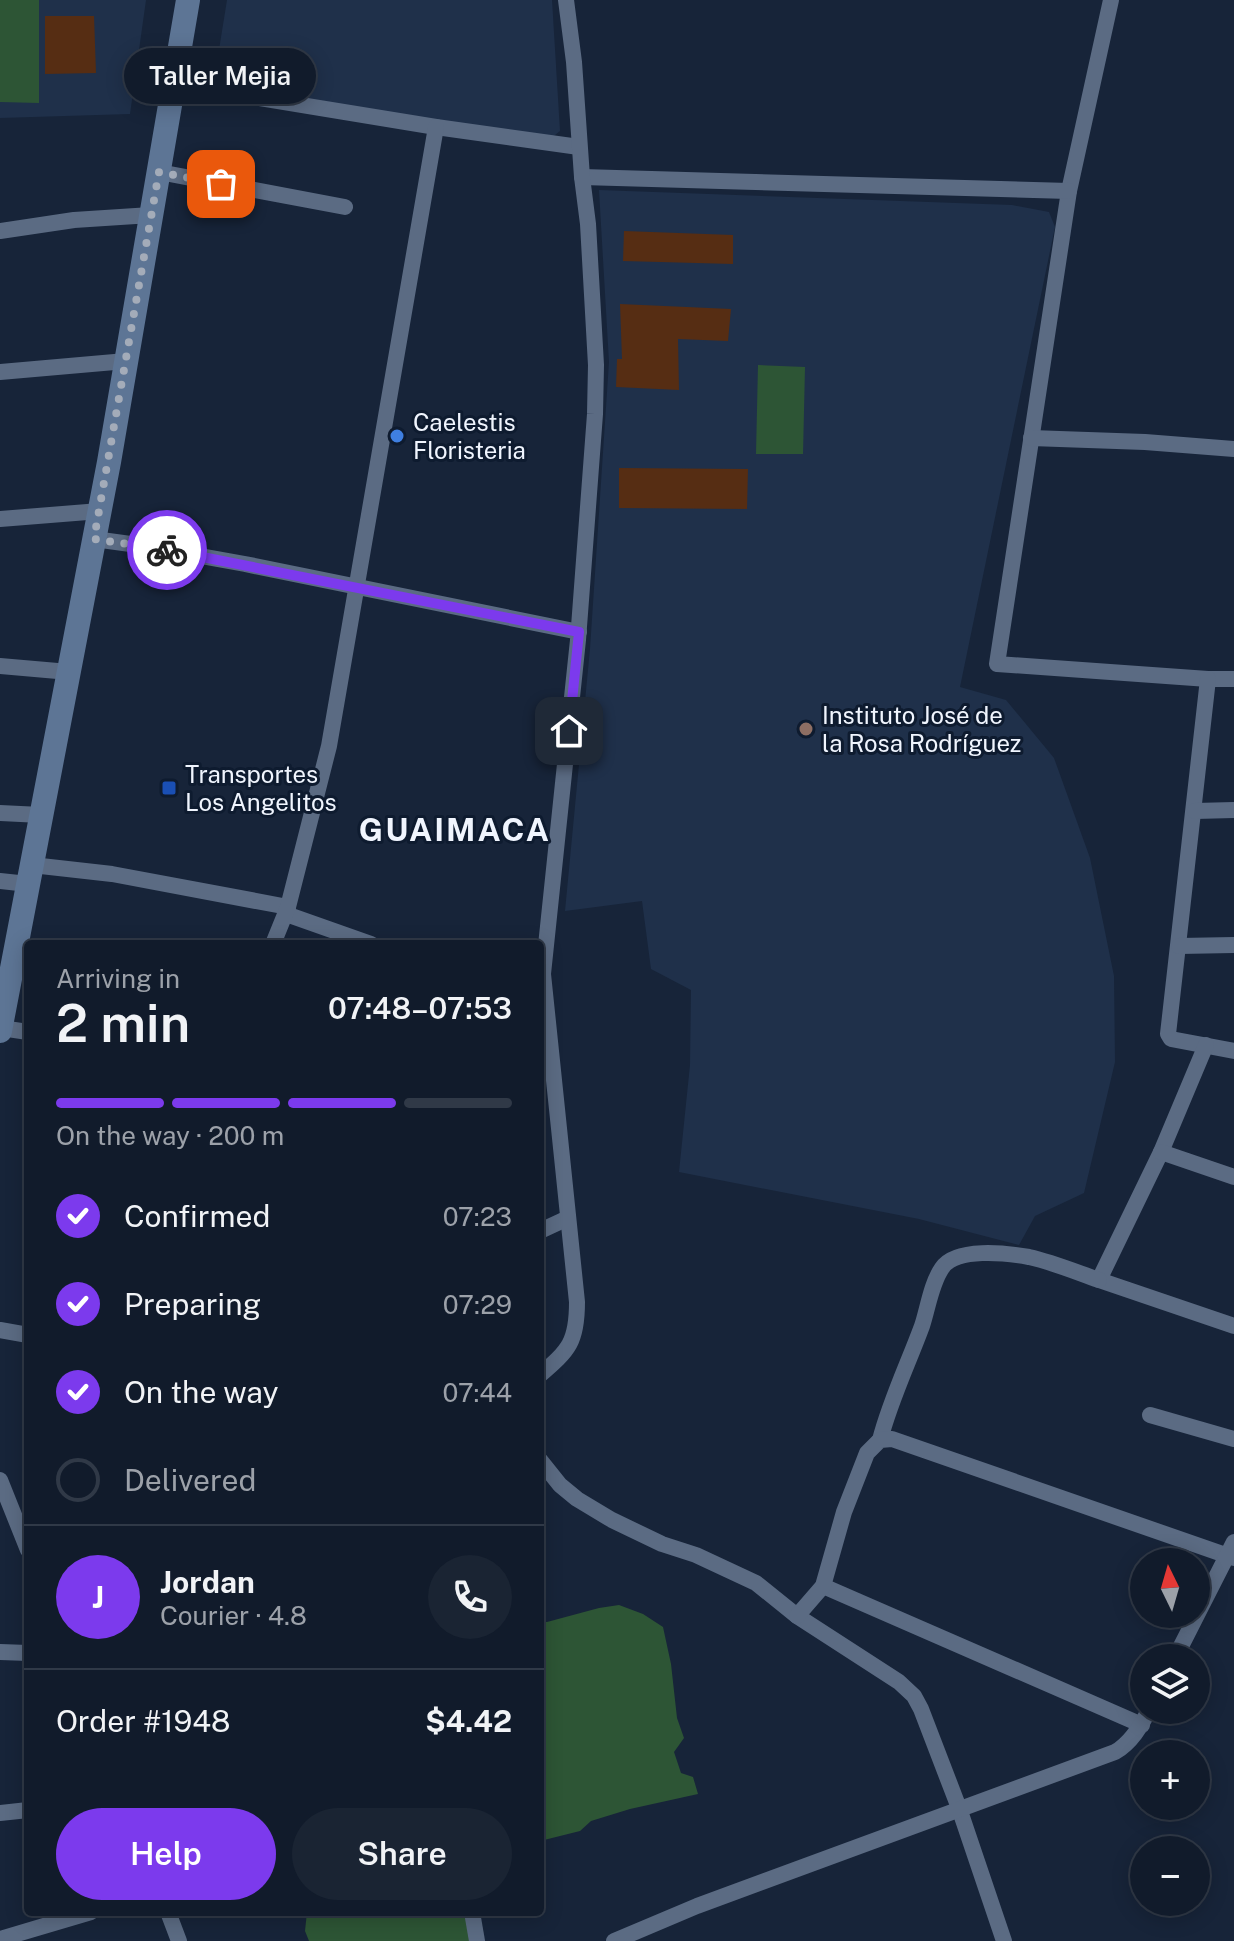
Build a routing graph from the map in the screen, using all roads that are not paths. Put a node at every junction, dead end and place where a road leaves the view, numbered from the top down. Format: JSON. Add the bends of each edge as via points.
{"nodes":[{"id":1,"x":188,"y":0,"type":"edge"},
{"id":2,"x":566,"y":0,"type":"edge"},
{"id":3,"x":1111,"y":0,"type":"edge"},
{"id":4,"x":173,"y":84,"type":"junction"},
{"id":5,"x":436,"y":127,"type":"junction"},
{"id":6,"x":579,"y":147,"type":"junction"},
{"id":7,"x":159,"y":172,"type":"junction"},
{"id":8,"x":582,"y":177,"type":"junction"},
{"id":9,"x":1069,"y":191,"type":"junction"},
{"id":10,"x":345,"y":207,"type":"dead end"},
{"id":11,"x":151,"y":215,"type":"junction"},
{"id":12,"x":0,"y":231,"type":"edge"},
{"id":13,"x":126,"y":361,"type":"junction"},
{"id":14,"x":0,"y":372,"type":"edge"},
{"id":15,"x":1031,"y":438,"type":"junction"},
{"id":16,"x":1234,"y":449,"type":"edge"},
{"id":17,"x":100,"y":511,"type":"junction"},
{"id":18,"x":0,"y":519,"type":"edge"},
{"id":19,"x":94,"y":539,"type":"junction"},
{"id":20,"x":357,"y":588,"type":"junction"},
{"id":21,"x":579,"y":632,"type":"junction"},
{"id":22,"x":0,"y":666,"type":"edge"},
{"id":23,"x":69,"y":672,"type":"junction"},
{"id":24,"x":1208,"y":679,"type":"junction"},
{"id":25,"x":1234,"y":679,"type":"edge"},
{"id":26,"x":1234,"y":810,"type":"edge"},
{"id":27,"x":1195,"y":811,"type":"junction"},
{"id":28,"x":0,"y":813,"type":"edge"},
{"id":29,"x":41,"y":815,"type":"junction"},
{"id":30,"x":30,"y":874,"type":"junction"},
{"id":31,"x":0,"y":881,"type":"edge"},
{"id":32,"x":287,"y":910,"type":"junction"},
{"id":33,"x":275,"y":940,"type":"edge"},
{"id":34,"x":361,"y":940,"type":"edge"},
{"id":35,"x":1234,"y":945,"type":"edge"},
{"id":36,"x":1179,"y":946,"type":"junction"},
{"id":37,"x":544,"y":955,"type":"edge"},
{"id":38,"x":544,"y":992,"type":"edge"},
{"id":39,"x":3,"y":1002,"type":"edge"},
{"id":40,"x":0,"y":1029,"type":"edge"},
{"id":41,"x":24,"y":1032,"type":"edge"},
{"id":42,"x":1206,"y":1045,"type":"junction"},
{"id":43,"x":1234,"y":1051,"type":"edge"},
{"id":44,"x":1161,"y":1152,"type":"junction"},
{"id":45,"x":1234,"y":1177,"type":"edge"},
{"id":46,"x":568,"y":1218,"type":"junction"},
{"id":47,"x":544,"y":1229,"type":"edge"},
{"id":48,"x":1099,"y":1280,"type":"junction"},
{"id":49,"x":1234,"y":1326,"type":"edge"},
{"id":50,"x":0,"y":1330,"type":"edge"},
{"id":51,"x":24,"y":1334,"type":"edge"},
{"id":52,"x":544,"y":1372,"type":"edge"},
{"id":53,"x":1150,"y":1415,"type":"dead end"},
{"id":54,"x":1234,"y":1439,"type":"edge"},
{"id":55,"x":880,"y":1440,"type":"junction"},
{"id":56,"x":544,"y":1465,"type":"edge"},
{"id":57,"x":0,"y":1480,"type":"edge"},
{"id":58,"x":24,"y":1540,"type":"edge"},
{"id":59,"x":1232,"y":1552,"type":"edge"},
{"id":60,"x":823,"y":1586,"type":"junction"},
{"id":61,"x":797,"y":1616,"type":"junction"},
{"id":62,"x":1183,"y":1644,"type":"edge"},
{"id":63,"x":0,"y":1652,"type":"edge"},
{"id":64,"x":24,"y":1653,"type":"edge"},
{"id":65,"x":1130,"y":1711,"type":"edge"},
{"id":66,"x":1141,"y":1724,"type":"edge"},
{"id":67,"x":959,"y":1808,"type":"junction"},
{"id":68,"x":24,"y":1810,"type":"edge"},
{"id":69,"x":0,"y":1813,"type":"edge"},
{"id":70,"x":78,"y":1916,"type":"edge"},
{"id":71,"x":170,"y":1916,"type":"edge"},
{"id":72,"x":473,"y":1916,"type":"edge"},
{"id":73,"x":0,"y":1939,"type":"edge"},
{"id":74,"x":179,"y":1941,"type":"edge"},
{"id":75,"x":477,"y":1941,"type":"edge"},
{"id":76,"x":614,"y":1941,"type":"edge"},
{"id":77,"x":1004,"y":1941,"type":"edge"}],
"edges":[{"from":1,"to":4,"type":"main road"},
{"from":2,"to":6,"type":"street"},
{"from":3,"to":9,"type":"street"},
{"from":4,"to":5,"type":"street"},
{"from":4,"to":7,"type":"main road"},
{"from":5,"to":6,"type":"street"},
{"from":5,"to":20,"type":"street"},
{"from":6,"to":8,"type":"street"},
{"from":7,"to":10,"type":"street"},
{"from":7,"to":11,"type":"main road"},
{"from":8,"to":9,"type":"street"},
{"from":8,"to":21,"type":"street","via":[[596,365]]},
{"from":9,"to":15,"type":"street"},
{"from":11,"to":12,"type":"street"},
{"from":11,"to":13,"type":"main road"},
{"from":13,"to":14,"type":"street"},
{"from":13,"to":17,"type":"main road"},
{"from":15,"to":16,"type":"street"},
{"from":15,"to":24,"type":"street","via":[[997,664]]},
{"from":17,"to":18,"type":"street"},
{"from":17,"to":19,"type":"main road"},
{"from":19,"to":20,"type":"street"},
{"from":19,"to":23,"type":"main road"},
{"from":20,"to":21,"type":"street"},
{"from":20,"to":32,"type":"street","via":[[329,746]]},
{"from":21,"to":37,"type":"street"},
{"from":22,"to":23,"type":"street"},
{"from":23,"to":29,"type":"main road"},
{"from":24,"to":25,"type":"street"},
{"from":24,"to":27,"type":"street"},
{"from":26,"to":27,"type":"street"},
{"from":27,"to":36,"type":"street"},
{"from":28,"to":29,"type":"street"},
{"from":29,"to":30,"type":"main road"},
{"from":30,"to":31,"type":"street"},
{"from":30,"to":32,"type":"street","via":[[112,874]]},
{"from":30,"to":39,"type":"main road"},
{"from":32,"to":33,"type":"street"},
{"from":32,"to":34,"type":"street"},
{"from":35,"to":36,"type":"street"},
{"from":36,"to":42,"type":"street","via":[[1168,1034]]},
{"from":38,"to":46,"type":"street"},
{"from":39,"to":40,"type":"main road"},
{"from":40,"to":41,"type":"street"},
{"from":42,"to":43,"type":"street"},
{"from":42,"to":44,"type":"street"},
{"from":44,"to":45,"type":"street"},
{"from":44,"to":48,"type":"street"},
{"from":46,"to":47,"type":"street"},
{"from":46,"to":52,"type":"street","via":[[577,1324],[573,1340]]},
{"from":48,"to":49,"type":"street"},
{"from":48,"to":55,"type":"street","via":[[1013,1255],[970,1254],[950,1260],[936,1280]]},
{"from":50,"to":51,"type":"street"},
{"from":53,"to":54,"type":"street"},
{"from":55,"to":59,"type":"street","via":[[892,1439]]},
{"from":55,"to":60,"type":"street","via":[[867,1453]]},
{"from":56,"to":61,"type":"street","via":[[577,1499],[612,1520],[756,1583]]},
{"from":57,"to":58,"type":"street"},
{"from":59,"to":62,"type":"street"},
{"from":60,"to":61,"type":"street"},
{"from":60,"to":65,"type":"street"},
{"from":61,"to":67,"type":"street","via":[[914,1696]]},
{"from":63,"to":64,"type":"street"},
{"from":66,"to":67,"type":"street","via":[[1115,1752]]},
{"from":67,"to":76,"type":"street"},
{"from":67,"to":77,"type":"street"},
{"from":68,"to":69,"type":"street"},
{"from":70,"to":73,"type":"street"},
{"from":71,"to":74,"type":"street"},
{"from":72,"to":75,"type":"street"}]}
